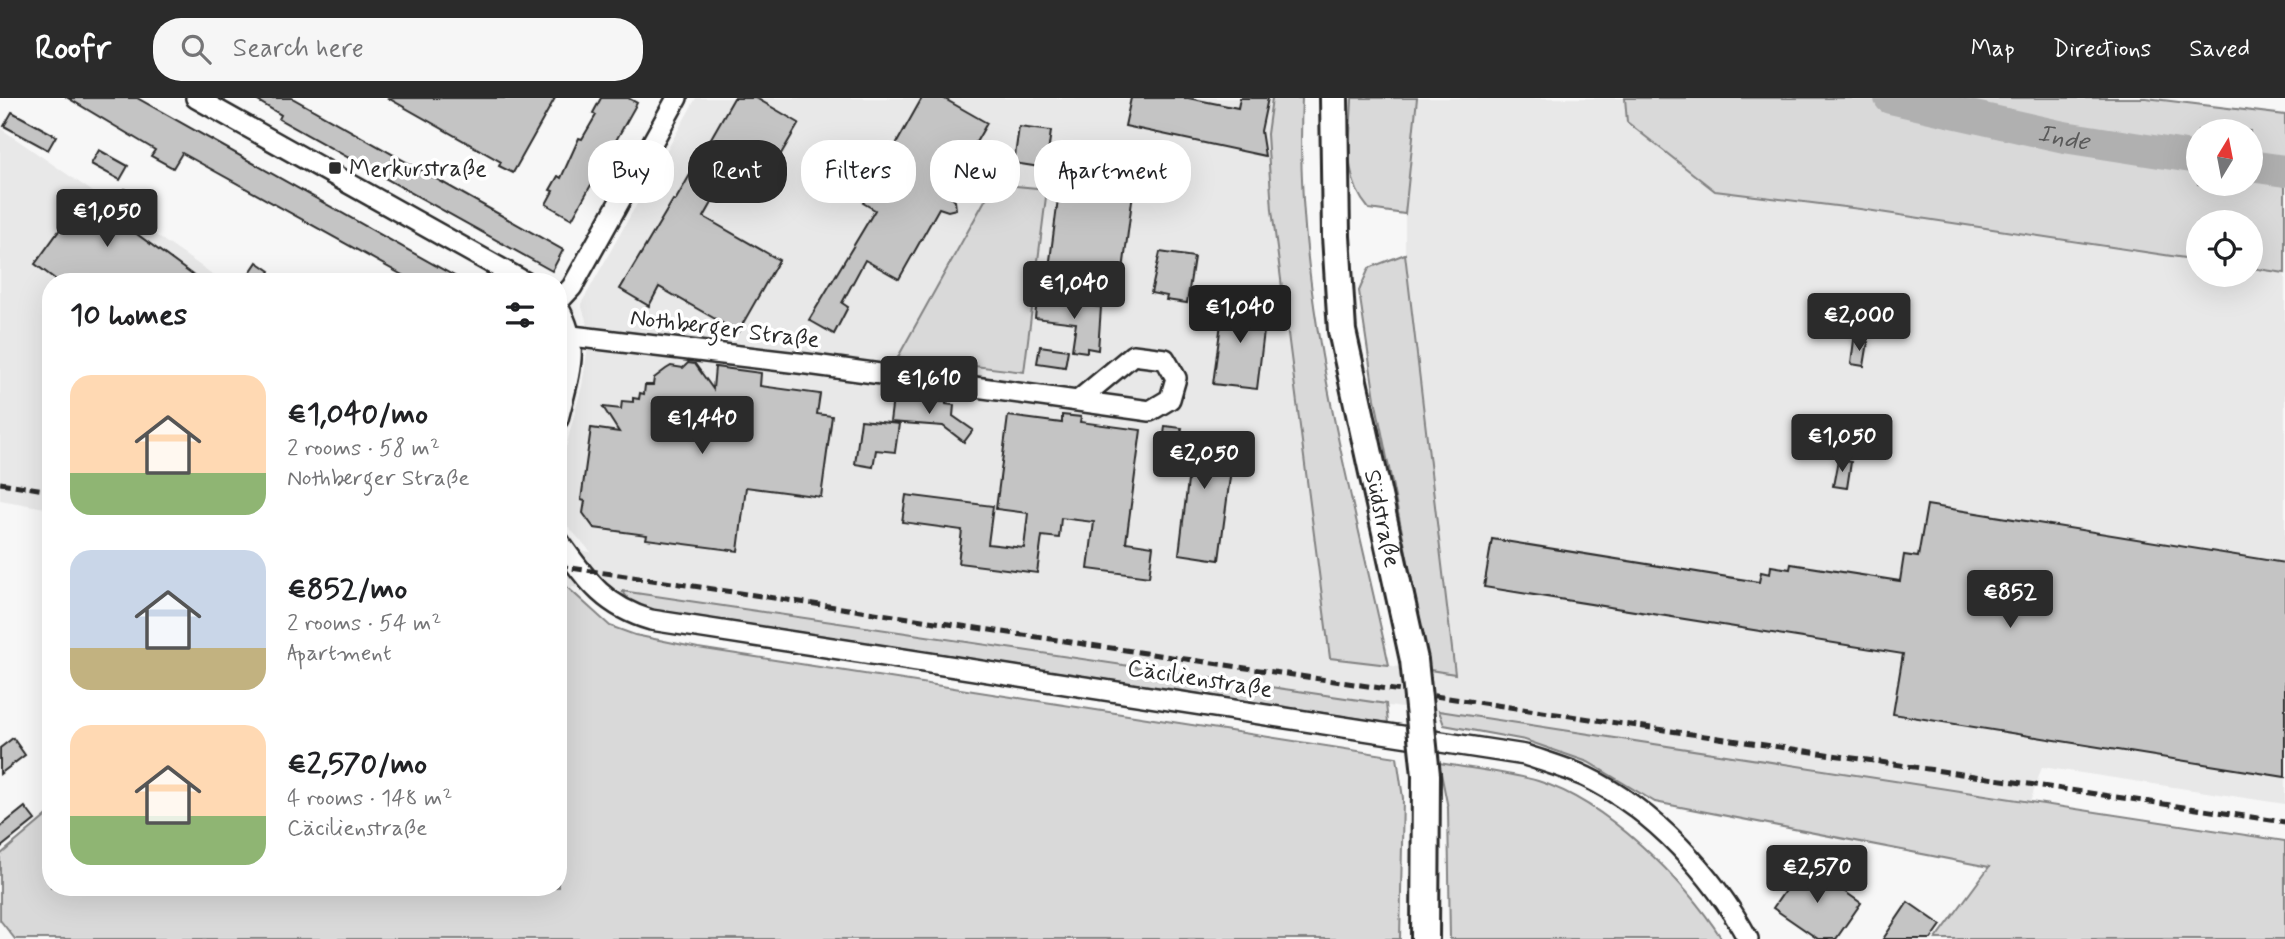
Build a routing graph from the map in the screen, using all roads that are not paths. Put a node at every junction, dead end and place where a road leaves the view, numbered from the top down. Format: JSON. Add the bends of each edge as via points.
{"nodes":[{"id":1,"x":677,"y":98,"type":"edge"},
{"id":2,"x":1334,"y":98,"type":"edge"},
{"id":3,"x":200,"y":99,"type":"edge"},
{"id":4,"x":509,"y":273,"type":"edge"},
{"id":5,"x":567,"y":292,"type":"edge"},
{"id":6,"x":567,"y":325,"type":"edge"},
{"id":7,"x":572,"y":336,"type":"junction"},
{"id":8,"x":567,"y":383,"type":"edge"},
{"id":9,"x":1080,"y":399,"type":"dead end"},
{"id":10,"x":567,"y":552,"type":"edge"},
{"id":11,"x":1425,"y":939,"type":"edge"},
{"id":12,"x":1748,"y":939,"type":"edge"}],
"edges":[{"from":1,"to":5,"type":"street"},
{"from":2,"to":11,"type":"main road","name":"Südstraße","bridge":true,"via":[[1342,331],[1415,660],[1426,775]]},
{"from":3,"to":4,"type":"street"},
{"from":6,"to":7,"type":"street"},
{"from":7,"to":8,"type":"street"},
{"from":7,"to":9,"type":"street","name":"Nothberger Straße"},
{"from":10,"to":12,"type":"street","name":"Cäcilienstraße","via":[[607,601],[651,620],[1525,755],[1587,777],[1643,814],[1707,878]]}]}
